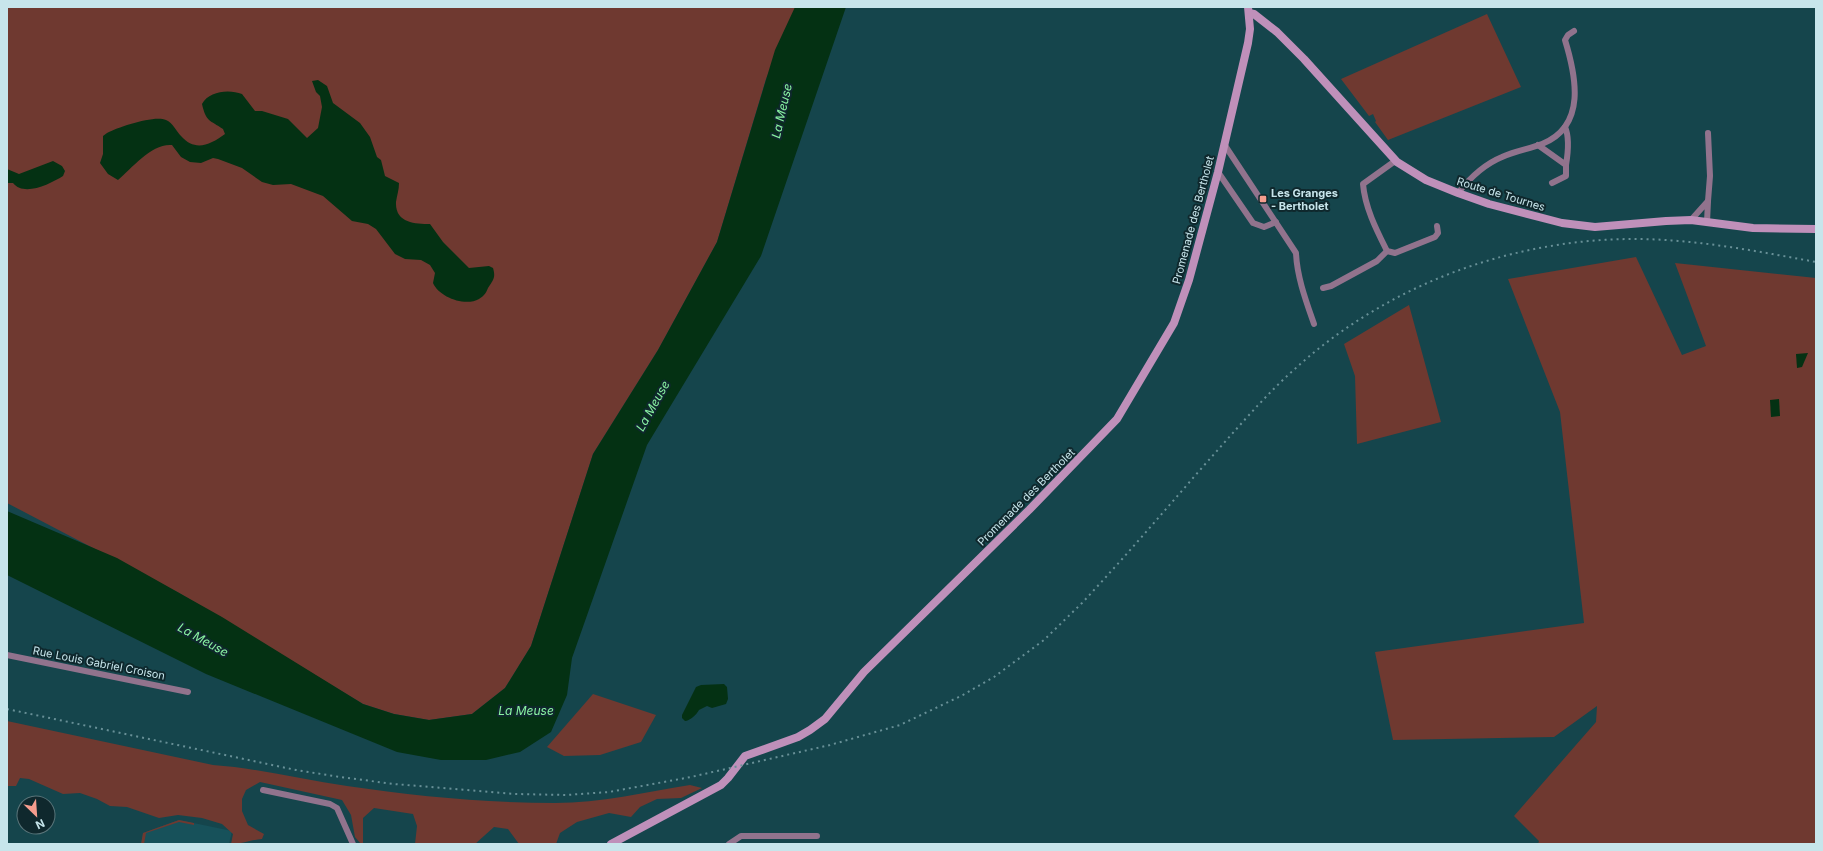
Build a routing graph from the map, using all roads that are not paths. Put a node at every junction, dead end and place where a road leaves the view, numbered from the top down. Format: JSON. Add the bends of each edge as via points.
{"nodes":[{"id":1,"x":1249,"y":10,"type":"edge"},
{"id":2,"x":1574,"y":31,"type":"dead end"},
{"id":3,"x":1565,"y":127,"type":"junction"},
{"id":4,"x":1708,"y":133,"type":"dead end"},
{"id":5,"x":1224,"y":144,"type":"junction"},
{"id":6,"x":1538,"y":145,"type":"junction"},
{"id":7,"x":1395,"y":161,"type":"junction"},
{"id":8,"x":1566,"y":165,"type":"junction"},
{"id":9,"x":1218,"y":172,"type":"junction"},
{"id":10,"x":1552,"y":183,"type":"dead end"},
{"id":11,"x":1458,"y":193,"type":"junction"},
{"id":12,"x":1708,"y":201,"type":"junction"},
{"id":13,"x":1691,"y":220,"type":"junction"},
{"id":14,"x":1276,"y":222,"type":"junction"},
{"id":15,"x":1707,"y":222,"type":"junction"},
{"id":16,"x":1437,"y":226,"type":"dead end"},
{"id":17,"x":1816,"y":229,"type":"edge"},
{"id":18,"x":1386,"y":251,"type":"junction"},
{"id":19,"x":1322,"y":288,"type":"dead end"},
{"id":20,"x":1314,"y":324,"type":"dead end"},
{"id":21,"x":7,"y":655,"type":"edge"},
{"id":22,"x":188,"y":692,"type":"dead end"},
{"id":23,"x":263,"y":790,"type":"dead end"},
{"id":24,"x":818,"y":836,"type":"dead end"},
{"id":25,"x":353,"y":844,"type":"edge"},
{"id":26,"x":611,"y":844,"type":"edge"},
{"id":27,"x":729,"y":844,"type":"edge"}],
"edges":[{"from":1,"to":5,"type":"street","name":"Promenade des Bertholet","via":[[1248,43]]},
{"from":1,"to":7,"type":"street","name":"Route de Tournes","via":[[1288,42]]},
{"from":2,"to":3,"type":"street","via":[[1565,40],[1572,61],[1576,87],[1573,110]]},
{"from":3,"to":6,"type":"street","via":[[1555,137]]},
{"from":3,"to":8,"type":"street","via":[[1568,153]]},
{"from":4,"to":12,"type":"street"},
{"from":5,"to":9,"type":"street","name":"Promenade des Bertholet"},
{"from":5,"to":14,"type":"street"},
{"from":6,"to":8,"type":"street"},
{"from":6,"to":11,"type":"street","via":[[1502,156],[1486,165]]},
{"from":7,"to":11,"type":"street","name":"Route de Tournes","via":[[1426,180]]},
{"from":7,"to":18,"type":"street","via":[[1363,184],[1374,226]]},
{"from":8,"to":10,"type":"street","via":[[1566,176]]},
{"from":9,"to":14,"type":"street","via":[[1253,222],[1264,227]]},
{"from":9,"to":26,"type":"street","name":"Promenade des Bertholet","via":[[1189,280],[1174,323],[1117,419],[1029,510],[864,672],[820,723],[798,737],[744,756],[721,785]]},
{"from":11,"to":13,"type":"street","name":"Route de Tournes","via":[[1562,223],[1595,227]]},
{"from":12,"to":13,"type":"street"},
{"from":12,"to":15,"type":"street"},
{"from":13,"to":15,"type":"street","name":"Route de Tournes"},
{"from":14,"to":20,"type":"street","via":[[1296,253],[1296,264]]},
{"from":15,"to":17,"type":"street","name":"Route de Tournes","via":[[1753,228]]},
{"from":16,"to":18,"type":"street","via":[[1438,233],[1435,237],[1395,253]]},
{"from":18,"to":19,"type":"street","via":[[1377,261],[1331,286]]},
{"from":21,"to":22,"type":"street","name":"Rue Louis Gabriel Croison"},
{"from":23,"to":25,"type":"street","via":[[330,804],[337,808]]},
{"from":24,"to":27,"type":"street","via":[[741,836]]}]}
